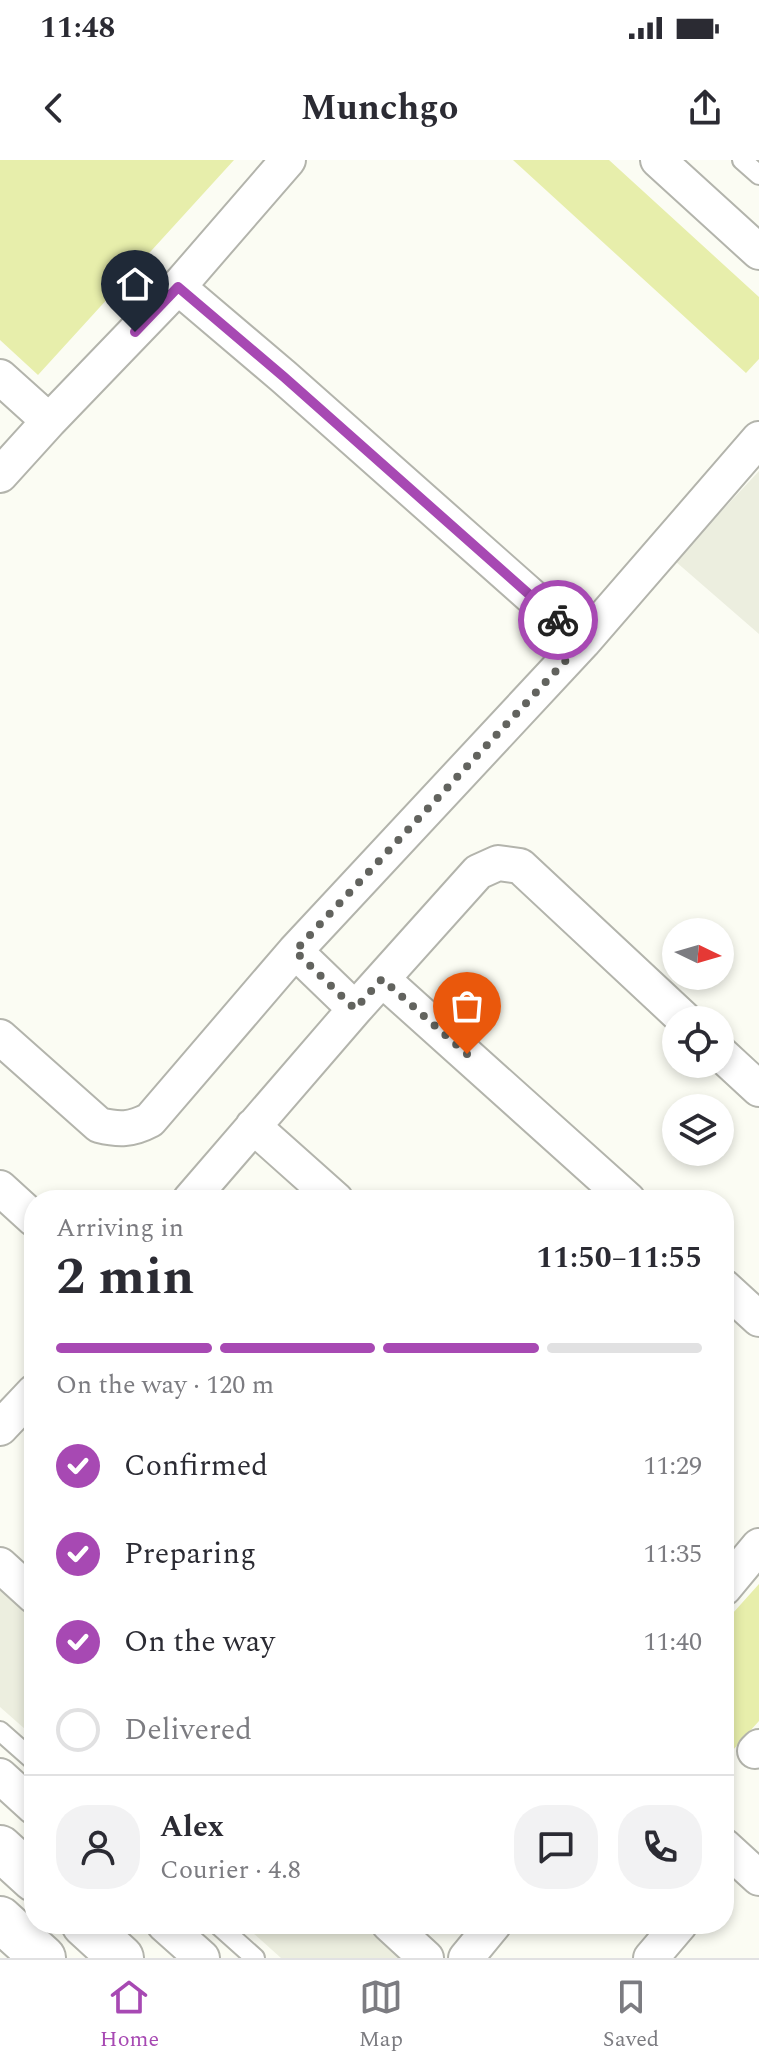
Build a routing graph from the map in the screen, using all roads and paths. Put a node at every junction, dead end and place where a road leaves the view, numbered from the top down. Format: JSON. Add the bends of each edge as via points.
{"nodes":[{"id":1,"x":288,"y":160,"type":"edge"},
{"id":2,"x":658,"y":160,"type":"edge"},
{"id":3,"x":742,"y":160,"type":"edge"},
{"id":4,"x":759,"y":175,"type":"edge"},
{"id":5,"x":759,"y":252,"type":"edge"},
{"id":6,"x":178,"y":287,"type":"junction"},
{"id":7,"x":0,"y":377,"type":"edge"},
{"id":8,"x":49,"y":421,"type":"junction"},
{"id":9,"x":759,"y":439,"type":"edge"},
{"id":10,"x":0,"y":475,"type":"edge"},
{"id":11,"x":583,"y":642,"type":"junction"},
{"id":12,"x":295,"y":951,"type":"junction"},
{"id":13,"x":382,"y":979,"type":"junction"},
{"id":14,"x":670,"y":1006,"type":"edge"},
{"id":15,"x":355,"y":1009,"type":"junction"},
{"id":16,"x":0,"y":1037,"type":"edge"},
{"id":17,"x":734,"y":1066,"type":"edge"},
{"id":18,"x":759,"y":1089,"type":"edge"},
{"id":19,"x":253,"y":1126,"type":"junction"},
{"id":20,"x":199,"y":1190,"type":"edge"},
{"id":21,"x":325,"y":1190,"type":"edge"},
{"id":22,"x":617,"y":1190,"type":"edge"},
{"id":23,"x":734,"y":1296,"type":"edge"},
{"id":24,"x":759,"y":1319,"type":"edge"},
{"id":25,"x":24,"y":1403,"type":"edge"},
{"id":26,"x":0,"y":1428,"type":"edge"},
{"id":27,"x":0,"y":1565,"type":"edge"},
{"id":28,"x":24,"y":1586,"type":"edge"},
{"id":29,"x":0,"y":1731,"type":"edge"},
{"id":30,"x":24,"y":1752,"type":"edge"},
{"id":31,"x":0,"y":1776,"type":"edge"},
{"id":32,"x":24,"y":1798,"type":"edge"},
{"id":33,"x":0,"y":1848,"type":"edge"},
{"id":34,"x":24,"y":1870,"type":"edge"},
{"id":35,"x":0,"y":1919,"type":"edge"},
{"id":36,"x":95,"y":1934,"type":"edge"},
{"id":37,"x":175,"y":1934,"type":"edge"},
{"id":38,"x":228,"y":1934,"type":"edge"},
{"id":39,"x":400,"y":1934,"type":"edge"},
{"id":40,"x":486,"y":1934,"type":"edge"},
{"id":41,"x":671,"y":1934,"type":"edge"},
{"id":42,"x":43,"y":1958,"type":"edge"},
{"id":43,"x":121,"y":1958,"type":"edge"},
{"id":44,"x":202,"y":1958,"type":"edge"},
{"id":45,"x":255,"y":1958,"type":"edge"},
{"id":46,"x":426,"y":1958,"type":"edge"},
{"id":47,"x":466,"y":1958,"type":"edge"},
{"id":48,"x":651,"y":1958,"type":"edge"}],
"edges":[{"from":1,"to":6,"type":"street"},
{"from":2,"to":5,"type":"street"},
{"from":3,"to":4,"type":"lane"},
{"from":6,"to":8,"type":"street"},
{"from":6,"to":11,"type":"street"},
{"from":7,"to":8,"type":"street"},
{"from":8,"to":10,"type":"street"},
{"from":9,"to":11,"type":"street"},
{"from":11,"to":12,"type":"street"},
{"from":12,"to":15,"type":"street"},
{"from":12,"to":16,"type":"street","via":[[150,1120],[135,1128],[99,1125]]},
{"from":13,"to":14,"type":"street","via":[[478,872],[498,863],[520,866]]},
{"from":13,"to":15,"type":"street"},
{"from":13,"to":22,"type":"street"},
{"from":15,"to":19,"type":"street"},
{"from":17,"to":18,"type":"street"},
{"from":19,"to":20,"type":"street"},
{"from":19,"to":21,"type":"street"},
{"from":23,"to":24,"type":"street"},
{"from":25,"to":26,"type":"street"},
{"from":27,"to":28,"type":"street"},
{"from":29,"to":30,"type":"lane"},
{"from":31,"to":32,"type":"street"},
{"from":33,"to":34,"type":"street"},
{"from":35,"to":42,"type":"street"},
{"from":36,"to":43,"type":"street"},
{"from":37,"to":44,"type":"street"},
{"from":38,"to":45,"type":"lane"},
{"from":39,"to":46,"type":"street"},
{"from":40,"to":47,"type":"street"},
{"from":41,"to":48,"type":"street"}]}
